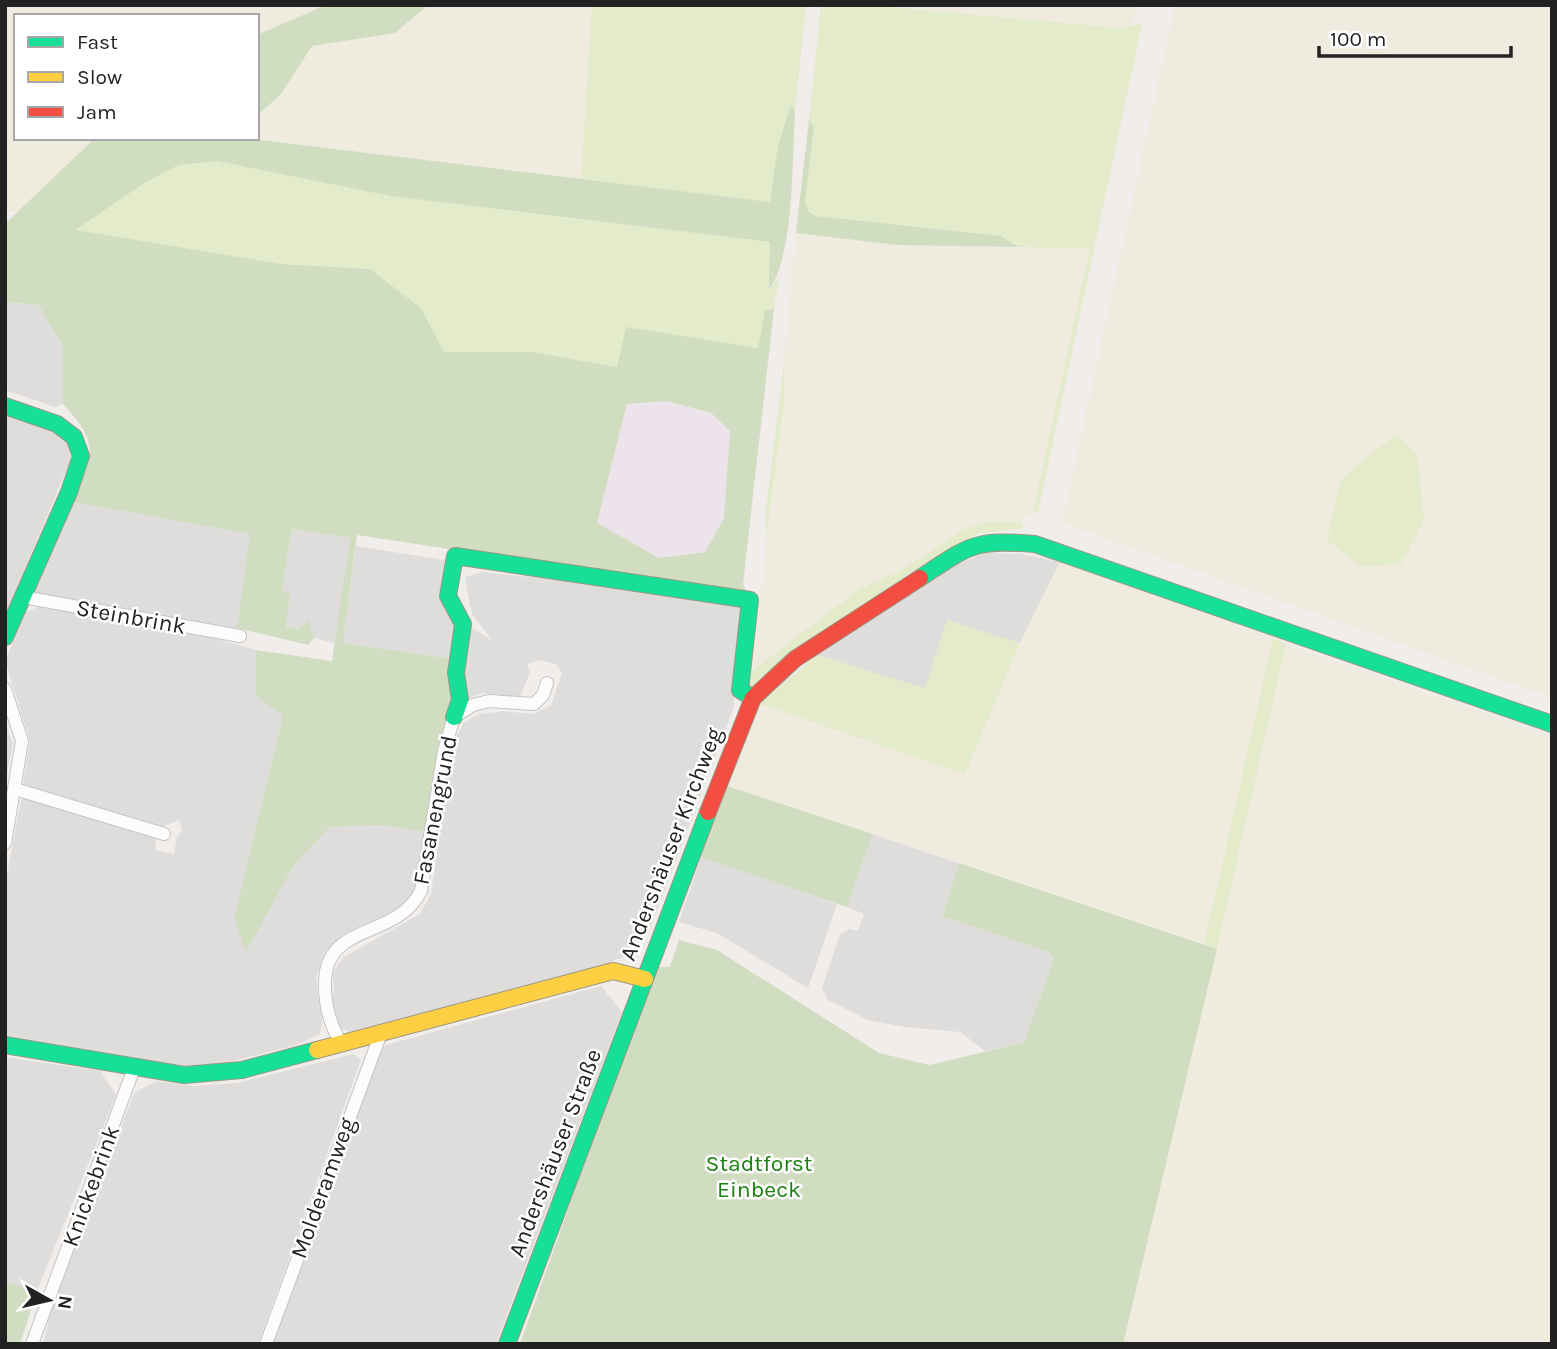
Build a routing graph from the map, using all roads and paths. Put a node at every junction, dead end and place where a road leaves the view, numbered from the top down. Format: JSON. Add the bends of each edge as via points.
{"nodes":[{"id":1,"x":5,"y":406,"type":"edge"},
{"id":2,"x":23,"y":597,"type":"junction"},
{"id":3,"x":240,"y":636,"type":"dead end"},
{"id":4,"x":5,"y":637,"type":"edge"},
{"id":5,"x":547,"y":683,"type":"dead end"},
{"id":6,"x":5,"y":689,"type":"edge"},
{"id":7,"x":753,"y":698,"type":"junction"},
{"id":8,"x":454,"y":717,"type":"junction"},
{"id":9,"x":1552,"y":724,"type":"edge"},
{"id":10,"x":15,"y":789,"type":"junction"},
{"id":11,"x":164,"y":834,"type":"dead end"},
{"id":12,"x":5,"y":843,"type":"edge"},
{"id":13,"x":645,"y":979,"type":"junction"},
{"id":14,"x":381,"y":1033,"type":"junction"},
{"id":15,"x":340,"y":1042,"type":"junction"},
{"id":16,"x":5,"y":1045,"type":"edge"},
{"id":17,"x":134,"y":1068,"type":"junction"},
{"id":18,"x":32,"y":1344,"type":"edge"},
{"id":19,"x":266,"y":1344,"type":"edge"},
{"id":20,"x":508,"y":1344,"type":"edge"}],
"edges":[{"from":1,"to":2,"type":"street","via":[[57,424],[74,437],[81,456]]},
{"from":2,"to":3,"type":"street","name":"Steinbrink"},
{"from":2,"to":4,"type":"street"},
{"from":5,"to":8,"type":"street","name":"Fasanengrund","via":[[534,704],[489,701]]},
{"from":6,"to":10,"type":"street","via":[[22,741]]},
{"from":7,"to":8,"type":"street","via":[[740,690],[750,600],[454,556],[448,596],[463,625],[456,673],[460,700]]},
{"from":7,"to":9,"type":"street","name":"Andershäuser Kirchweg","via":[[795,659],[969,546],[995,541],[1035,544]]},
{"from":7,"to":13,"type":"street","name":"Andershäuser Kirchweg"},
{"from":8,"to":15,"type":"street","name":"Fasanengrund","via":[[421,891],[413,908],[336,948],[324,969],[325,1004]]},
{"from":10,"to":11,"type":"street"},
{"from":10,"to":12,"type":"street"},
{"from":13,"to":14,"type":"street","name":"Andershäuser Kirchweg","via":[[613,971]]},
{"from":13,"to":20,"type":"street","name":"Andershäuser Straße"},
{"from":14,"to":15,"type":"street","name":"Andershäuser Kirchweg"},
{"from":14,"to":19,"type":"street","name":"Molderamweg"},
{"from":15,"to":17,"type":"street","name":"Andershäuser Kirchweg","via":[[242,1070],[184,1075]]},
{"from":16,"to":17,"type":"street","name":"Andershäuser Kirchweg"},
{"from":17,"to":18,"type":"street","name":"Knickebrink"}]}
